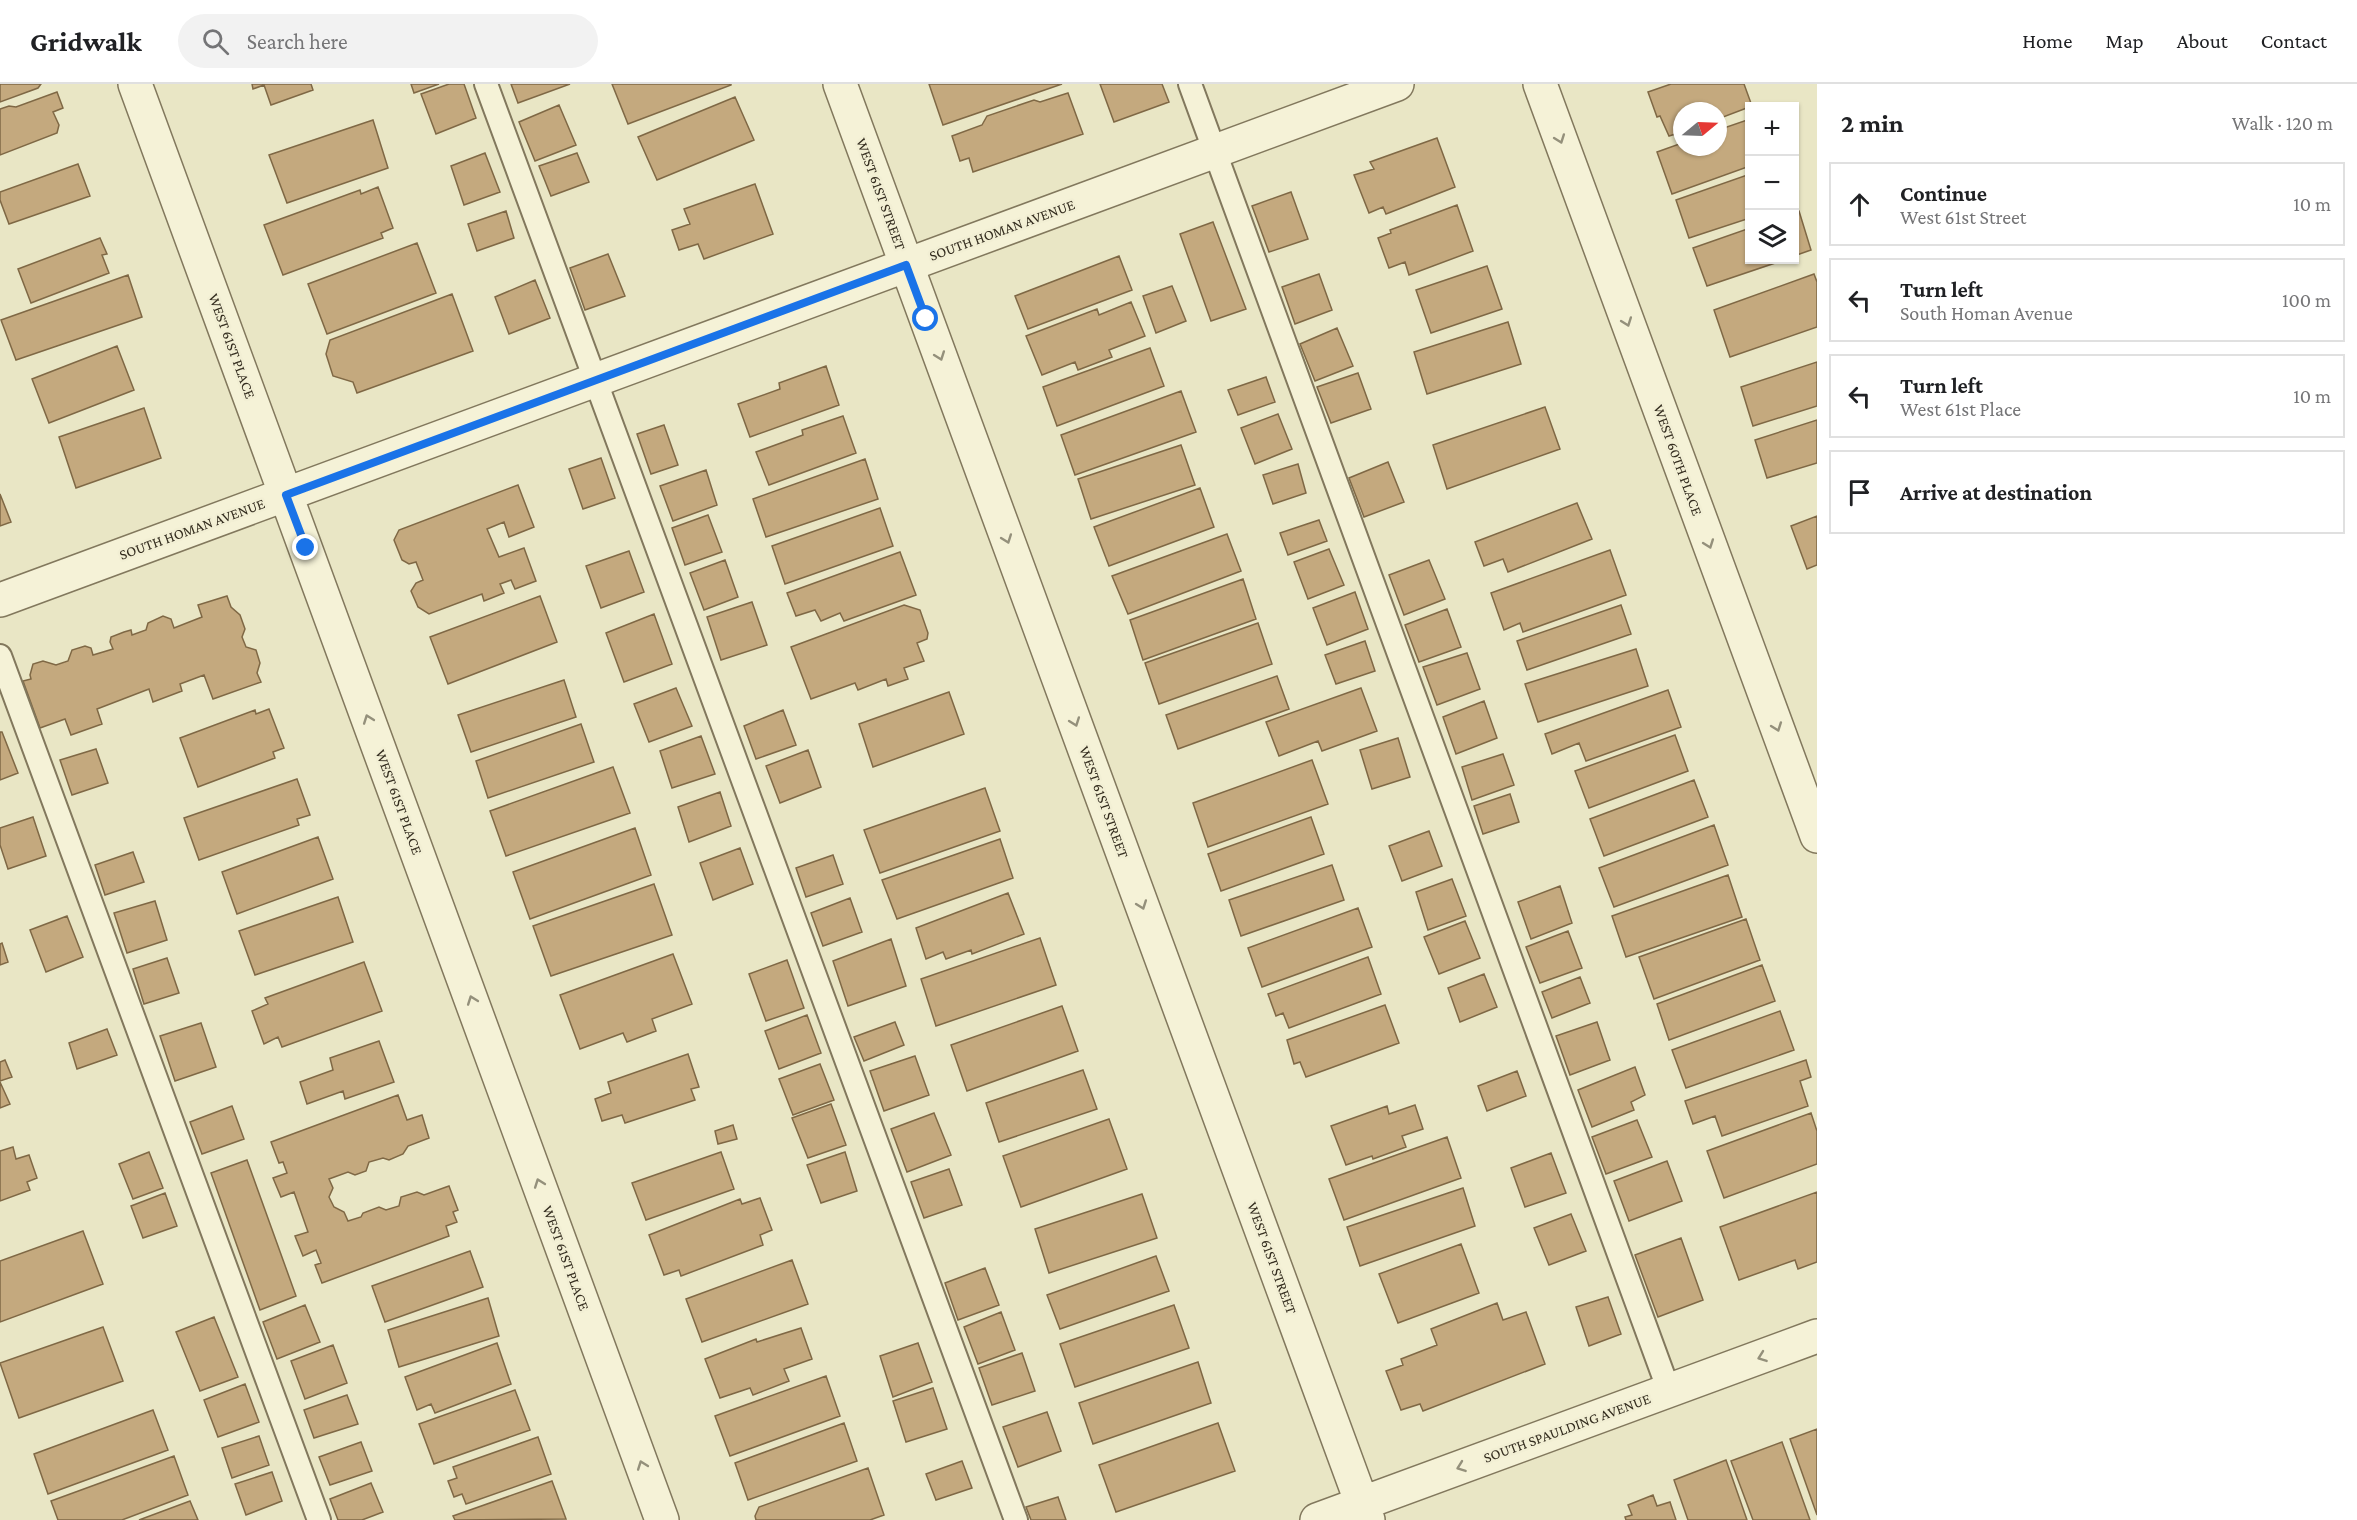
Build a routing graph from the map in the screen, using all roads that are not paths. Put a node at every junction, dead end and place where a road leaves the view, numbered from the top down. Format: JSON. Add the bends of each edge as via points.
{"nodes":[{"id":1,"x":135,"y":84,"type":"edge"},
{"id":2,"x":486,"y":84,"type":"edge"},
{"id":3,"x":840,"y":84,"type":"edge"},
{"id":4,"x":1190,"y":84,"type":"edge"},
{"id":5,"x":1397,"y":84,"type":"edge"},
{"id":6,"x":1540,"y":84,"type":"edge"},
{"id":7,"x":1215,"y":151,"type":"junction"},
{"id":8,"x":906,"y":265,"type":"junction"},
{"id":9,"x":595,"y":380,"type":"junction"},
{"id":10,"x":286,"y":495,"type":"junction"},
{"id":11,"x":0,"y":600,"type":"edge"},
{"id":12,"x":0,"y":656,"type":"edge"},
{"id":13,"x":1817,"y":836,"type":"edge"},
{"id":14,"x":1817,"y":1336,"type":"edge"},
{"id":15,"x":1669,"y":1391,"type":"junction"},
{"id":16,"x":1365,"y":1512,"type":"edge"},
{"id":17,"x":319,"y":1520,"type":"edge"},
{"id":18,"x":662,"y":1520,"type":"edge"},
{"id":19,"x":1016,"y":1520,"type":"edge"},
{"id":20,"x":1317,"y":1520,"type":"edge"}],
"edges":[{"from":1,"to":10,"type":"street","name":"WEST 61ST PLACE"},
{"from":2,"to":9,"type":"lane"},
{"from":3,"to":8,"type":"street","name":"WEST 61ST STREET"},
{"from":4,"to":7,"type":"lane"},
{"from":5,"to":7,"type":"street","name":"SOUTH HOMAN AVENUE"},
{"from":6,"to":13,"type":"street","name":"WEST 60TH PLACE","one_way":true},
{"from":7,"to":8,"type":"street","name":"SOUTH HOMAN AVENUE"},
{"from":7,"to":15,"type":"lane"},
{"from":8,"to":9,"type":"street","name":"SOUTH HOMAN AVENUE"},
{"from":8,"to":16,"type":"street","name":"WEST 61ST STREET","one_way":true},
{"from":9,"to":10,"type":"street","name":"SOUTH HOMAN AVENUE"},
{"from":9,"to":19,"type":"lane"},
{"from":10,"to":11,"type":"street","name":"SOUTH HOMAN AVENUE"},
{"from":18,"to":10,"type":"street","name":"WEST 61ST PLACE","one_way":true},
{"from":12,"to":17,"type":"lane"},
{"from":14,"to":15,"type":"street","name":"SOUTH SPAULDING AVENUE","one_way":true},
{"from":15,"to":16,"type":"street","name":"SOUTH SPAULDING AVENUE","one_way":true},
{"from":16,"to":20,"type":"street","name":"SOUTH SPAULDING AVENUE"}]}
